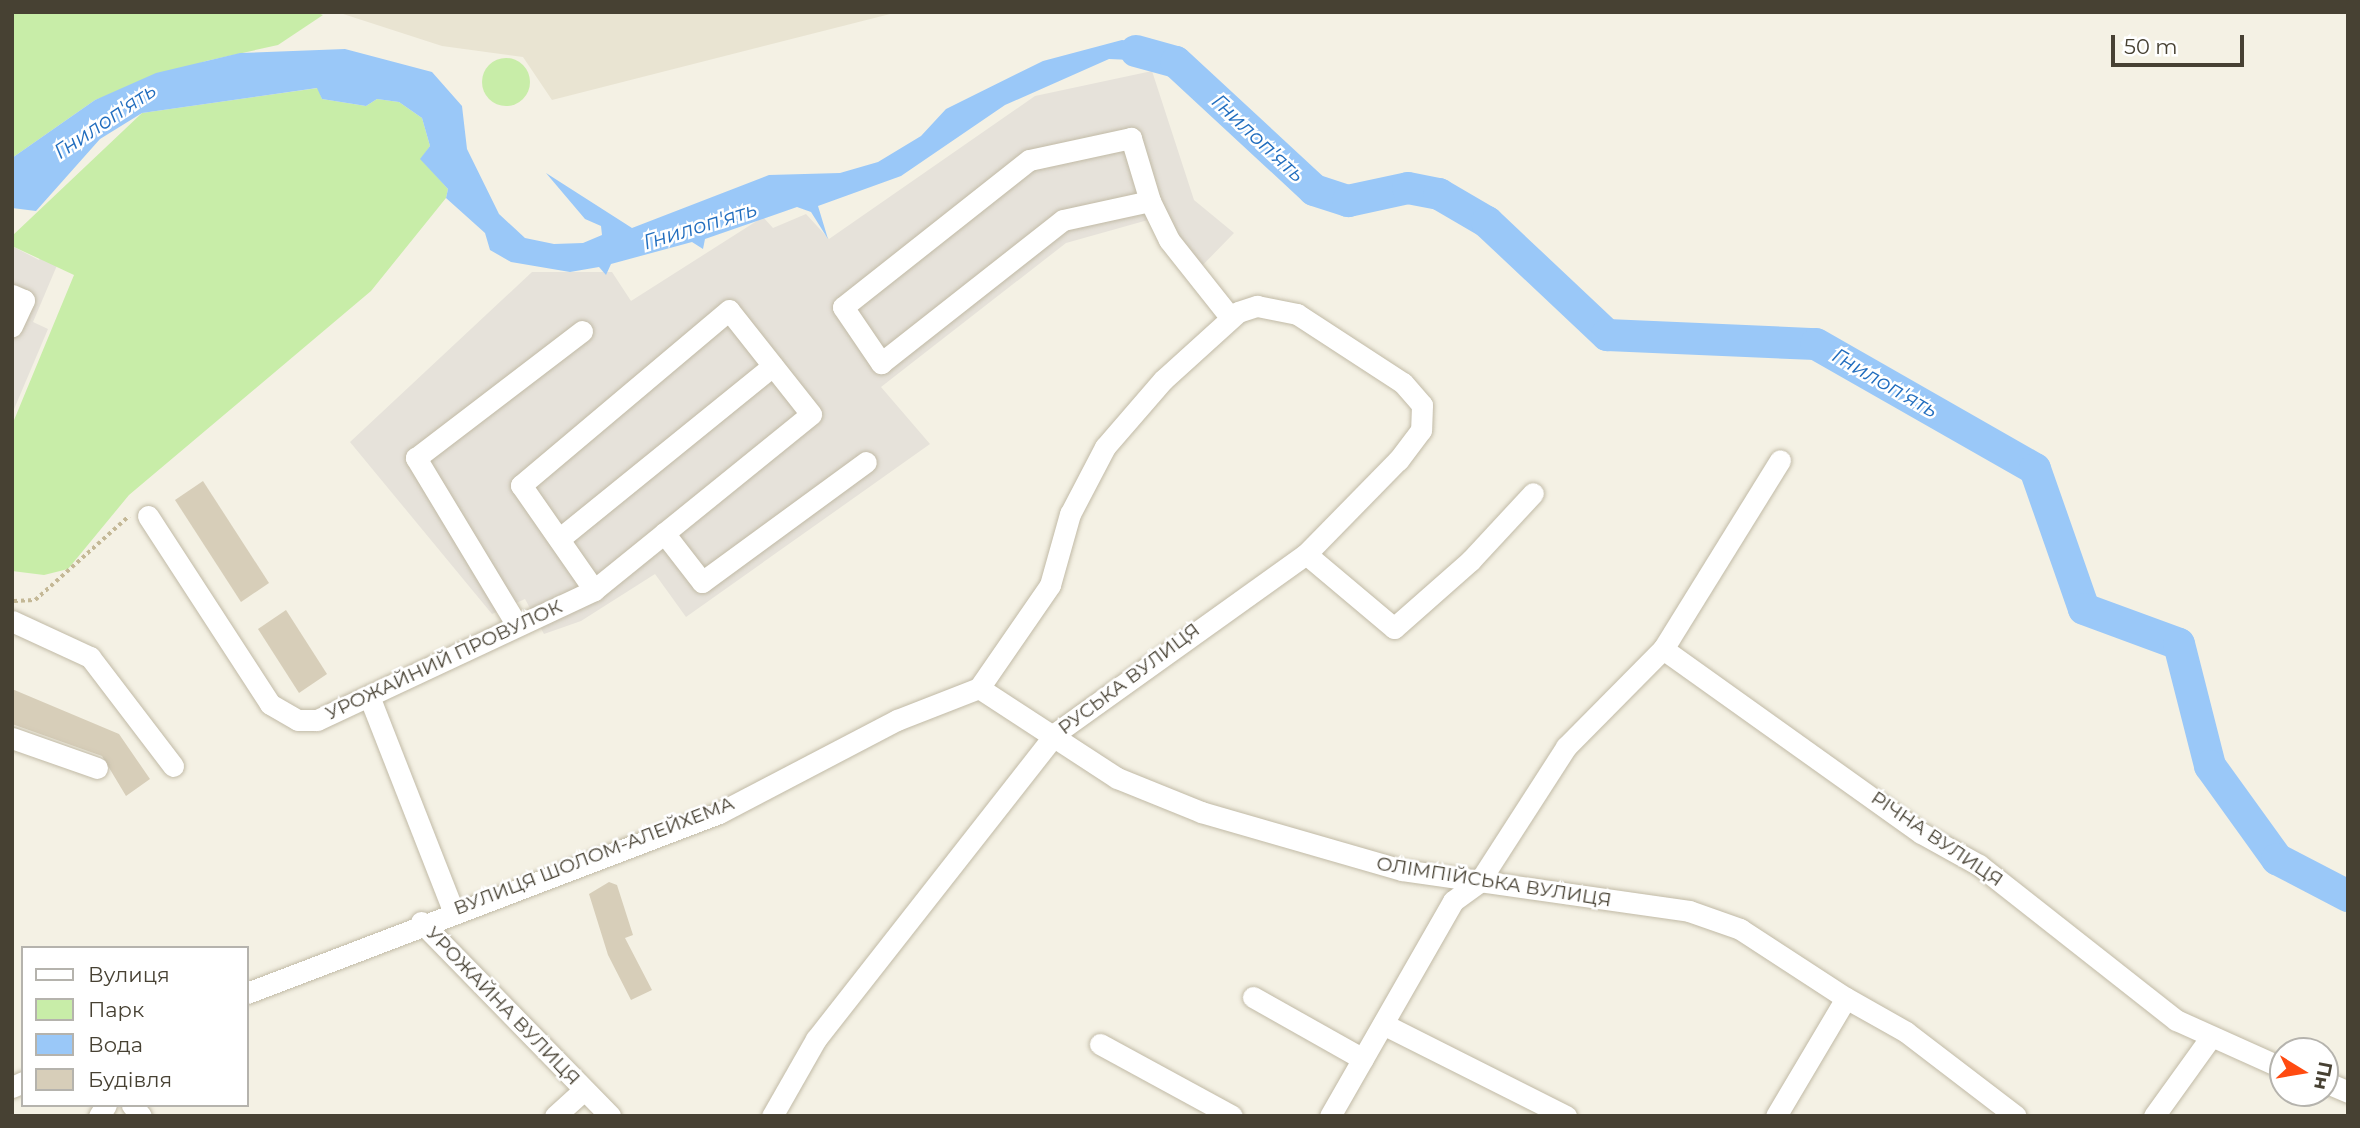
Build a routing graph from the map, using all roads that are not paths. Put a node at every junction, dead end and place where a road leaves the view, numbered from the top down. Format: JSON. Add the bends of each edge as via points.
{"nodes":[{"id":1,"x":1150,"y":201,"type":"junction"},
{"id":2,"x":12,"y":295,"type":"edge"},
{"id":3,"x":1230,"y":317,"type":"junction"},
{"id":4,"x":12,"y":326,"type":"edge"},
{"id":5,"x":582,"y":331,"type":"dead end"},
{"id":6,"x":773,"y":366,"type":"junction"},
{"id":7,"x":1780,"y":460,"type":"dead end"},
{"id":8,"x":866,"y":462,"type":"dead end"},
{"id":9,"x":1533,"y":493,"type":"dead end"},
{"id":10,"x":148,"y":516,"type":"road end"},
{"id":11,"x":664,"y":533,"type":"junction"},
{"id":12,"x":559,"y":539,"type":"junction"},
{"id":13,"x":1306,"y":554,"type":"junction"},
{"id":14,"x":594,"y":590,"type":"junction"},
{"id":15,"x":12,"y":621,"type":"edge"},
{"id":16,"x":515,"y":622,"type":"junction"},
{"id":17,"x":1663,"y":649,"type":"junction"},
{"id":18,"x":979,"y":688,"type":"junction"},
{"id":19,"x":369,"y":696,"type":"junction"},
{"id":20,"x":1056,"y":733,"type":"junction"},
{"id":21,"x":12,"y":738,"type":"edge"},
{"id":22,"x":173,"y":766,"type":"dead end"},
{"id":23,"x":97,"y":768,"type":"dead end"},
{"id":24,"x":1479,"y":882,"type":"junction"},
{"id":25,"x":453,"y":910,"type":"junction"},
{"id":26,"x":421,"y":922,"type":"junction"},
{"id":27,"x":248,"y":993,"type":"edge"},
{"id":28,"x":1253,"y":997,"type":"dead end"},
{"id":29,"x":1846,"y":998,"type":"junction"},
{"id":30,"x":1383,"y":1024,"type":"junction"},
{"id":31,"x":2210,"y":1038,"type":"junction"},
{"id":32,"x":1100,"y":1044,"type":"dead end"},
{"id":33,"x":1363,"y":1059,"type":"junction"},
{"id":34,"x":2269,"y":1062,"type":"edge"},
{"id":35,"x":584,"y":1090,"type":"junction"},
{"id":36,"x":555,"y":1116,"type":"edge"},
{"id":37,"x":610,"y":1116,"type":"edge"},
{"id":38,"x":772,"y":1116,"type":"edge"},
{"id":39,"x":1232,"y":1116,"type":"edge"},
{"id":40,"x":1330,"y":1116,"type":"edge"},
{"id":41,"x":1566,"y":1116,"type":"edge"},
{"id":42,"x":1776,"y":1116,"type":"edge"},
{"id":43,"x":2016,"y":1116,"type":"edge"},
{"id":44,"x":2154,"y":1116,"type":"edge"}],
"edges":[{"from":1,"to":1,"type":"street","via":[[1063,220],[881,363],[844,306],[1029,160],[1131,138]]},
{"from":1,"to":3,"type":"street","via":[[1169,240]]},
{"from":2,"to":4,"type":"street","via":[[24,300]]},
{"from":3,"to":13,"type":"street","via":[[1257,306],[1297,314],[1403,383],[1422,405],[1421,430]]},
{"from":3,"to":18,"type":"street","via":[[1163,380],[1105,447],[1070,514],[1050,585]]},
{"from":5,"to":16,"type":"street","via":[[416,458]]},
{"from":6,"to":11,"type":"street","name":"УРОЖАЙНИЙ ПРОВУЛОК","via":[[811,414]]},
{"from":6,"to":12,"type":"street"},
{"from":6,"to":12,"type":"street","via":[[729,310],[522,485]]},
{"from":7,"to":17,"type":"street"},
{"from":8,"to":11,"type":"street","via":[[702,582]]},
{"from":9,"to":13,"type":"street","via":[[1471,560],[1394,628]]},
{"from":10,"to":19,"type":"street","name":"УРОЖАЙНИЙ ПРОВУЛОК","via":[[276,710],[317,720]]},
{"from":11,"to":14,"type":"street","name":"УРОЖАЙНИЙ ПРОВУЛОК"},
{"from":12,"to":14,"type":"street"},
{"from":13,"to":20,"type":"street","name":"РУСЬКА ВУЛИЦЯ"},
{"from":14,"to":16,"type":"street","name":"УРОЖАЙНИЙ ПРОВУЛОК"},
{"from":15,"to":22,"type":"street","via":[[90,657]]},
{"from":16,"to":19,"type":"street","name":"УРОЖАЙНИЙ ПРОВУЛОК"},
{"from":17,"to":24,"type":"street","via":[[1566,747]]},
{"from":17,"to":31,"type":"street","name":"РІЧНА ВУЛИЦЯ","via":[[1921,833],[1979,864],[2148,1000]]},
{"from":18,"to":20,"type":"street","name":"ОЛІМПІЙСЬКА ВУЛИЦЯ"},
{"from":18,"to":25,"type":"street","name":"ВУЛИЦЯ ШОЛОМ-АЛЕЙХЕМА","via":[[897,720],[719,813]]},
{"from":19,"to":25,"type":"street"},
{"from":20,"to":24,"type":"street","name":"ОЛІМПІЙСЬКА ВУЛИЦЯ","via":[[1117,778],[1158,798],[1327,851]]},
{"from":20,"to":38,"type":"street","name":"РУСЬКА ВУЛИЦЯ","via":[[816,1039]]},
{"from":21,"to":23,"type":"street"},
{"from":24,"to":29,"type":"street","name":"ОЛІМПІЙСЬКА ВУЛИЦЯ","via":[[1689,911],[1740,929]]},
{"from":24,"to":30,"type":"street","via":[[1452,901]]},
{"from":25,"to":26,"type":"street","name":"ВУЛИЦЯ ШОЛОМ-АЛЕЙХЕМА"},
{"from":26,"to":27,"type":"street","name":"ВУЛИЦЯ ШОЛОМ-АЛЕЙХЕМА"},
{"from":26,"to":35,"type":"street","name":"УРОЖАЙНА ВУЛИЦЯ"},
{"from":28,"to":33,"type":"street"},
{"from":29,"to":42,"type":"street"},
{"from":29,"to":43,"type":"street","name":"ОЛІМПІЙСЬКА ВУЛИЦЯ","via":[[1906,1032]]},
{"from":30,"to":33,"type":"street"},
{"from":30,"to":41,"type":"street"},
{"from":31,"to":34,"type":"street","name":"РІЧНА ВУЛИЦЯ"},
{"from":31,"to":44,"type":"street"},
{"from":32,"to":39,"type":"street"},
{"from":33,"to":40,"type":"street"},
{"from":35,"to":36,"type":"street","name":"УРОЖАЙНА ВУЛИЦЯ"},
{"from":35,"to":37,"type":"street","name":"УРОЖАЙНА ВУЛИЦЯ"}]}
